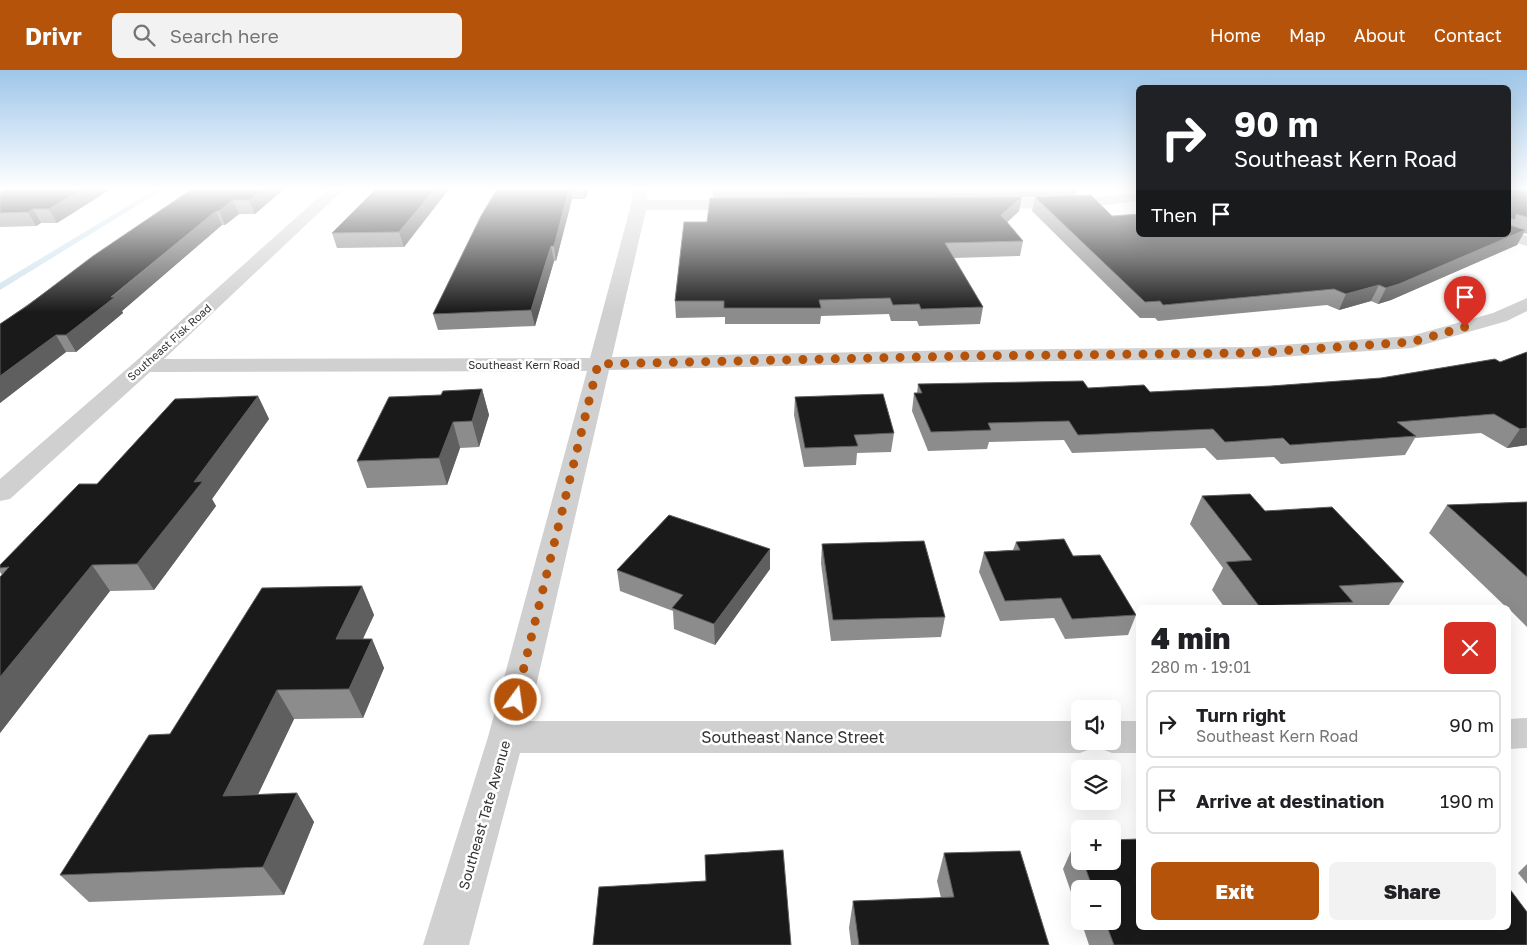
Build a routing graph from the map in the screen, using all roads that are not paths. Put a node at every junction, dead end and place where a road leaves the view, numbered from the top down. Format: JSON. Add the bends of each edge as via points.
{"nodes":[{"id":1,"x":292,"y":230,"type":"edge"},
{"id":2,"x":632,"y":230,"type":"edge"},
{"id":3,"x":1511,"y":236,"type":"edge"},
{"id":4,"x":1527,"y":241,"type":"edge"},
{"id":5,"x":1527,"y":304,"type":"edge"},
{"id":6,"x":598,"y":364,"type":"junction"},
{"id":7,"x":144,"y":366,"type":"junction"},
{"id":8,"x":0,"y":493,"type":"edge"},
{"id":9,"x":1527,"y":733,"type":"edge"},
{"id":10,"x":1511,"y":734,"type":"edge"},
{"id":11,"x":506,"y":737,"type":"junction"},
{"id":12,"x":1071,"y":737,"type":"edge"},
{"id":13,"x":1121,"y":737,"type":"edge"},
{"id":14,"x":1136,"y":737,"type":"edge"},
{"id":15,"x":446,"y":945,"type":"edge"}],
"edges":[{"from":1,"to":7,"type":"street","name":"Southeast Fisk Road"},
{"from":2,"to":6,"type":"street","name":"Southeast Tate Avenue"},
{"from":3,"to":4,"type":"street"},
{"from":5,"to":6,"type":"street","name":"Southeast Kern Road","via":[[1500,317],[1412,342],[1250,353]]},
{"from":6,"to":7,"type":"street","name":"Southeast Kern Road"},
{"from":6,"to":11,"type":"street","name":"Southeast Tate Avenue"},
{"from":7,"to":8,"type":"street","name":"Southeast Fisk Road"},
{"from":9,"to":10,"type":"street"},
{"from":11,"to":12,"type":"street","name":"Southeast Nance Street"},
{"from":11,"to":15,"type":"street","name":"Southeast Tate Avenue"},
{"from":13,"to":14,"type":"street"}]}
